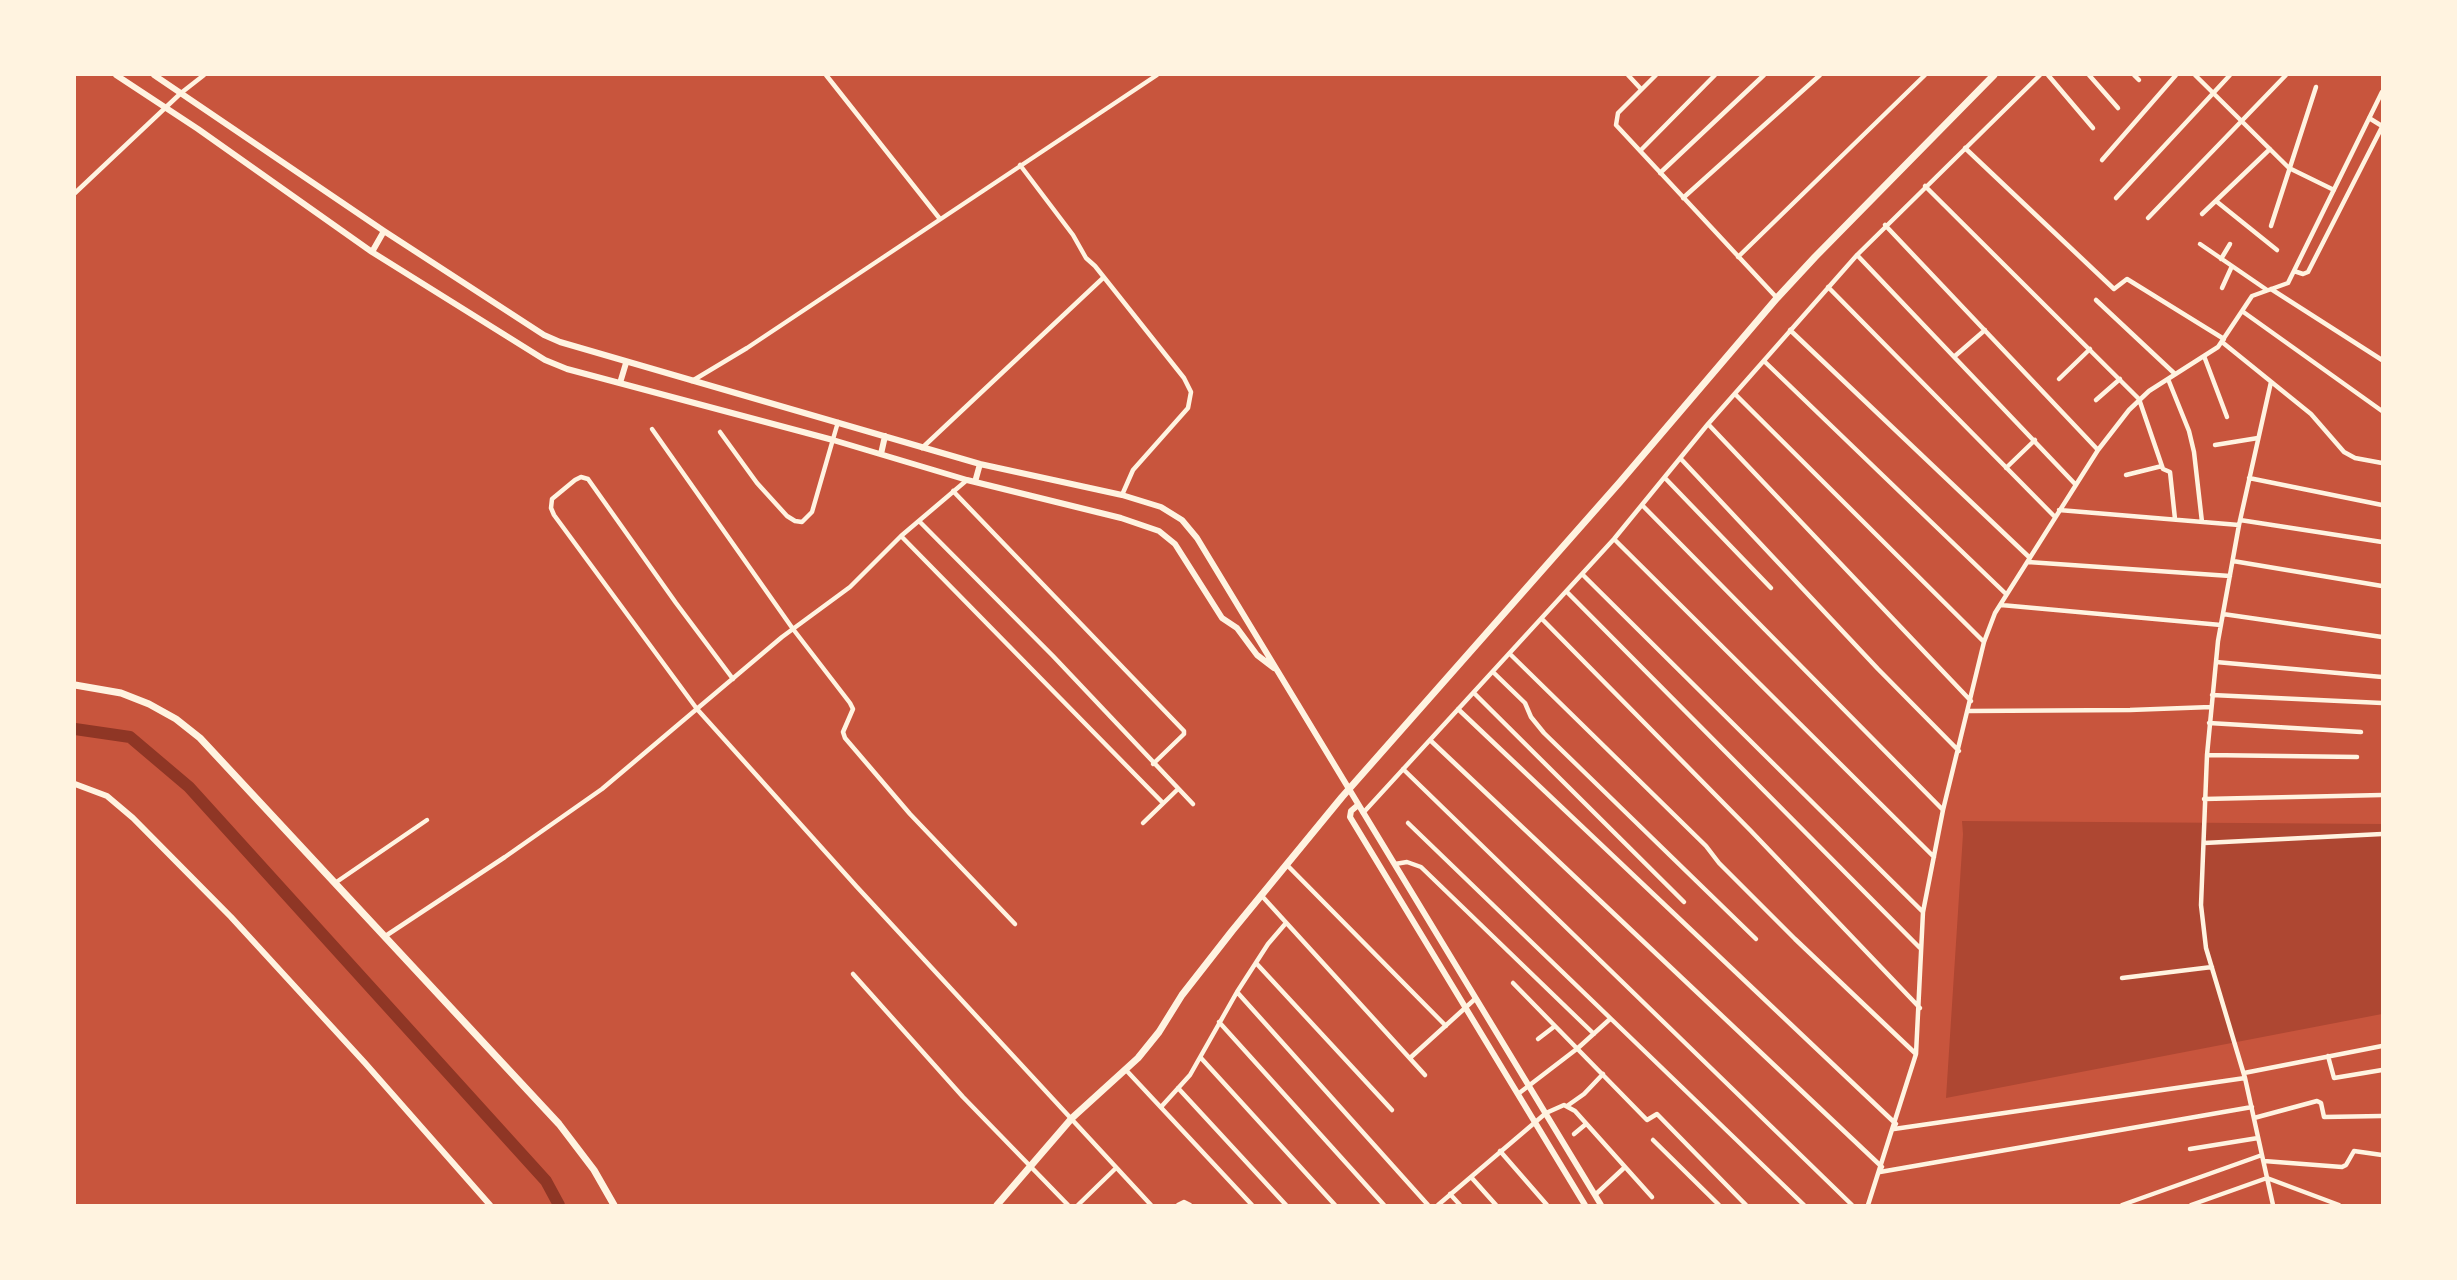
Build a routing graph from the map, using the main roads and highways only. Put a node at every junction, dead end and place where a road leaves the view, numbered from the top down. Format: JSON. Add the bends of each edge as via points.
{"nodes":[{"id":1,"x":1994,"y":75,"type":"edge"},
{"id":2,"x":75,"y":685,"type":"edge"},
{"id":3,"x":614,"y":1205,"type":"edge"},
{"id":4,"x":997,"y":1205,"type":"edge"}],
"edges":[{"from":1,"to":4,"type":"main road","via":[[1777,298],[1348,789],[1182,995],[1149,1046],[1072,1118]]},
{"from":2,"to":3,"type":"main road","via":[[120,693],[149,704],[200,738],[559,1124],[594,1170]]}]}
